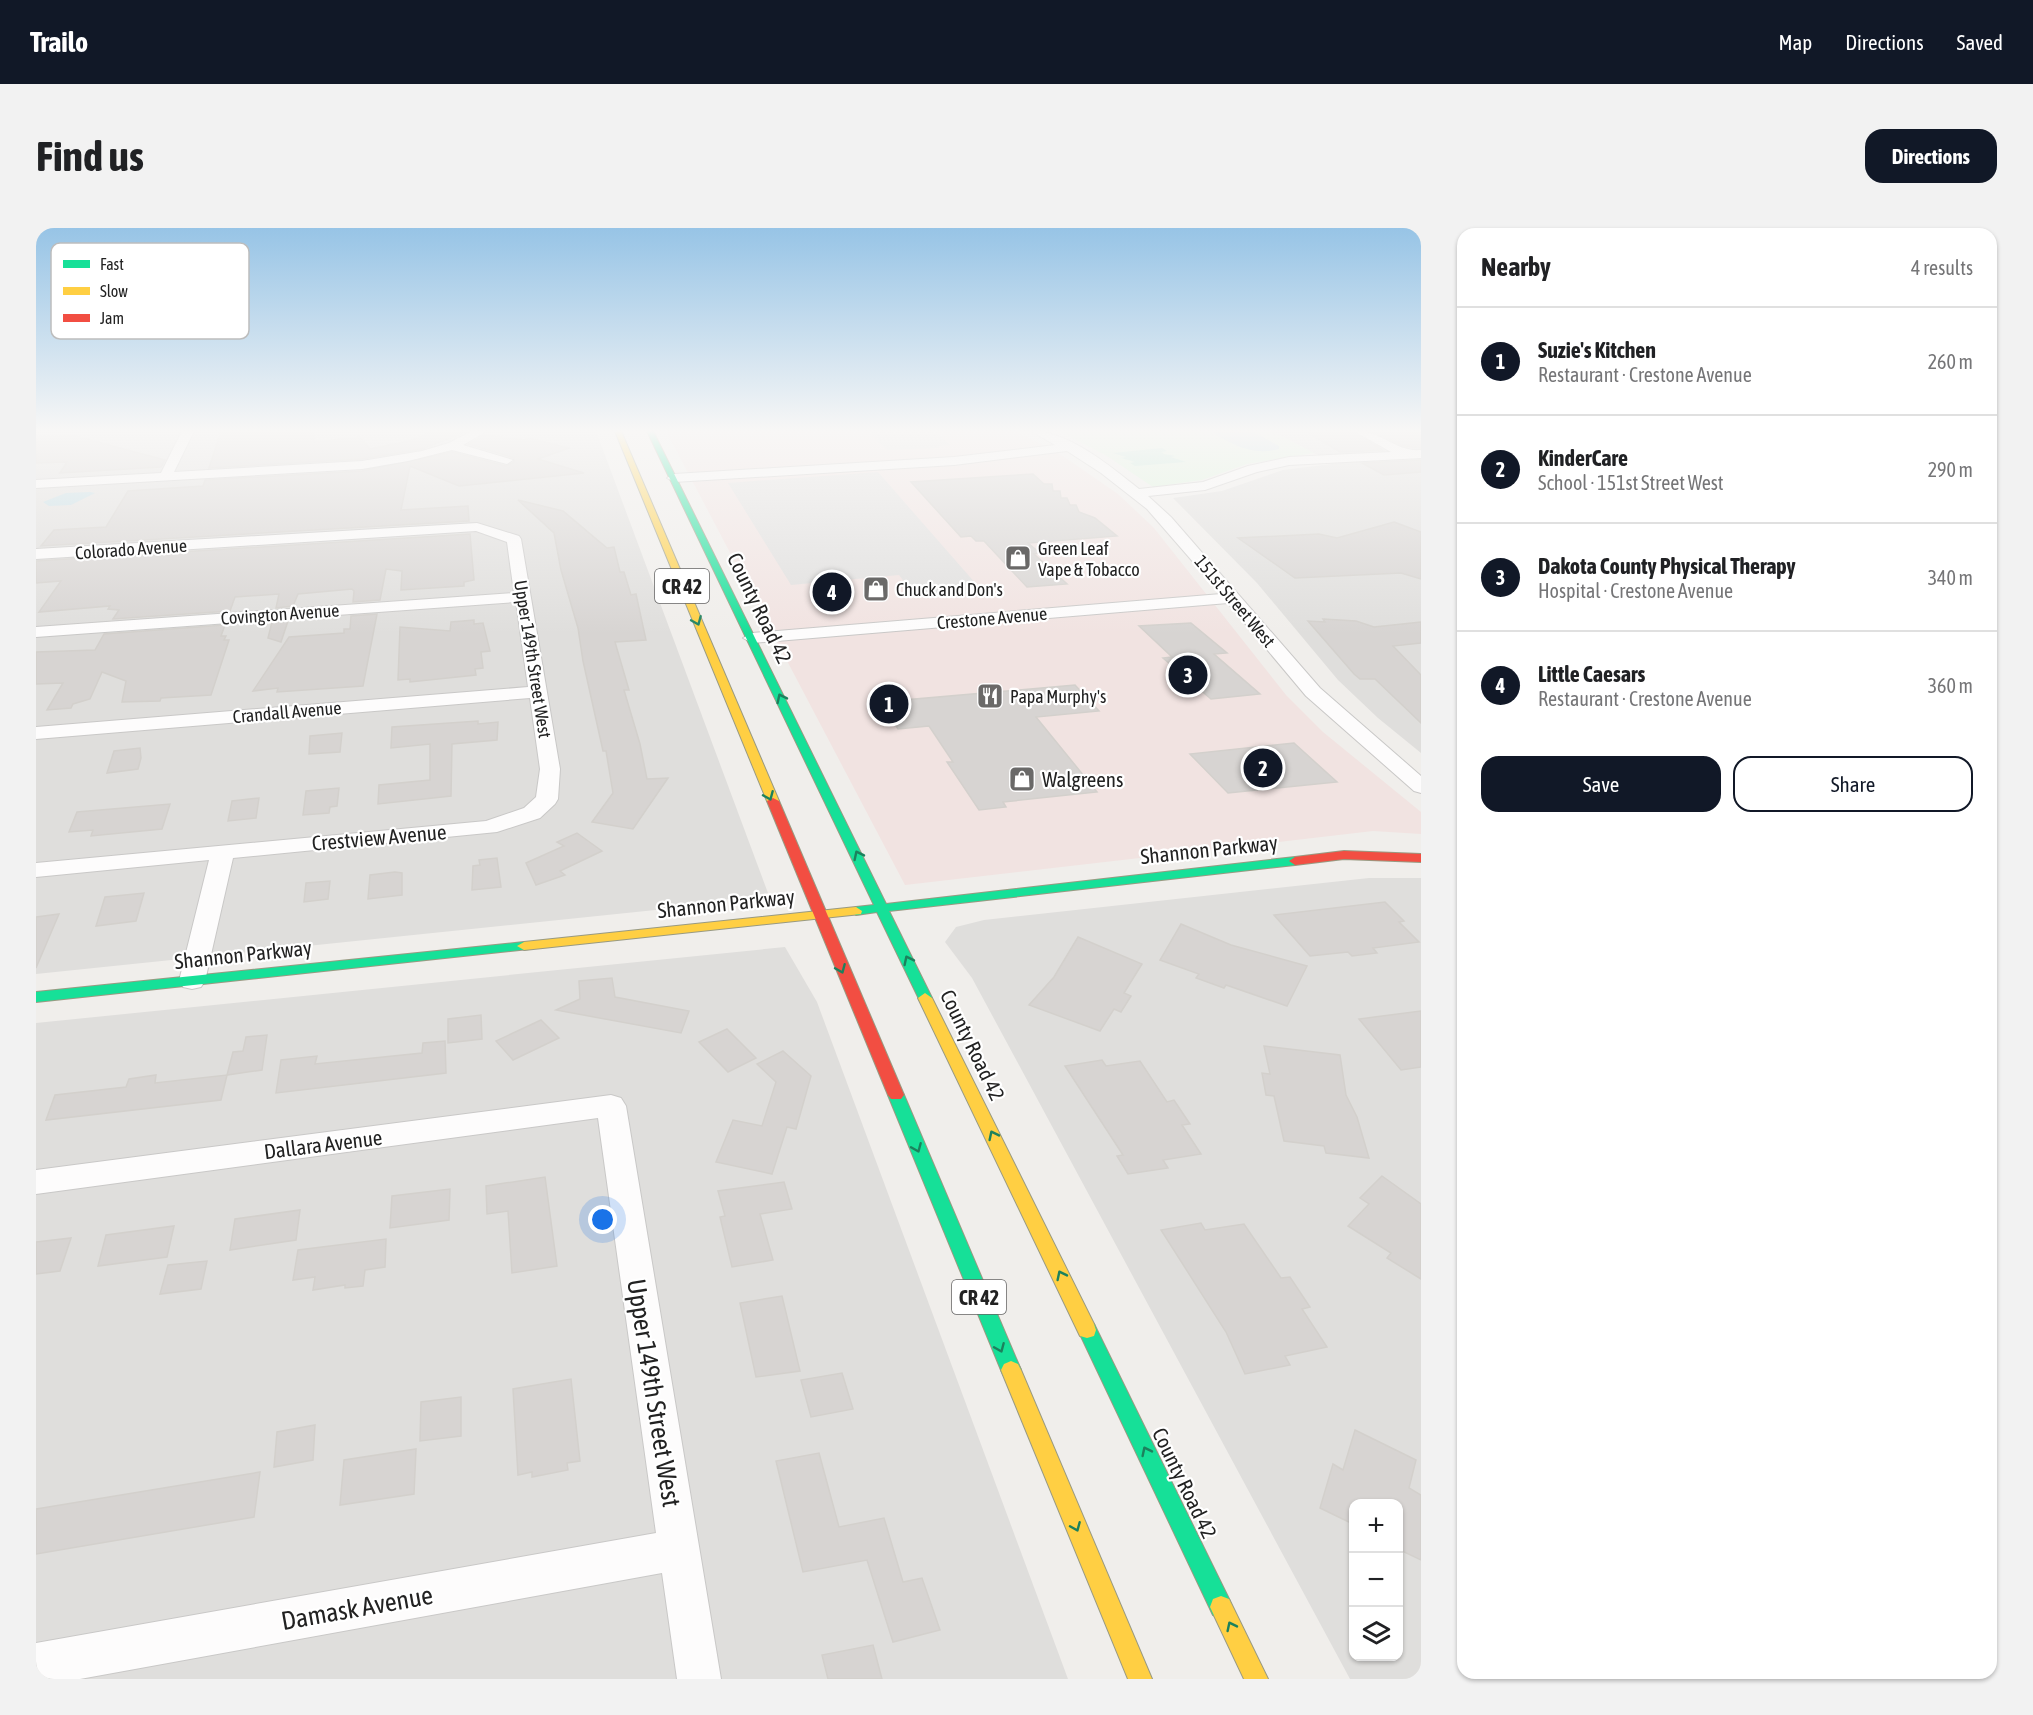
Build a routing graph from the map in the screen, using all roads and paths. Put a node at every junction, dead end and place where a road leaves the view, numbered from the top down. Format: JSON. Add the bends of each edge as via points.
{"nodes":[{"id":1,"x":646,"y":499,"type":"edge"},
{"id":2,"x":684,"y":499,"type":"edge"},
{"id":3,"x":1144,"y":499,"type":"edge"},
{"id":4,"x":477,"y":527,"type":"joint"},
{"id":5,"x":36,"y":554,"type":"edge"},
{"id":6,"x":524,"y":597,"type":"junction"},
{"id":7,"x":1233,"y":598,"type":"junction"},
{"id":8,"x":36,"y":632,"type":"edge"},
{"id":9,"x":752,"y":638,"type":"junction"},
{"id":10,"x":539,"y":692,"type":"junction"},
{"id":11,"x":36,"y":733,"type":"edge"},
{"id":12,"x":1421,"y":787,"type":"edge"},
{"id":13,"x":532,"y":813,"type":"joint"},
{"id":14,"x":223,"y":852,"type":"junction"},
{"id":15,"x":1421,"y":858,"type":"edge"},
{"id":16,"x":36,"y":870,"type":"edge"},
{"id":17,"x":883,"y":907,"type":"junction"},
{"id":18,"x":819,"y":915,"type":"junction"},
{"id":19,"x":192,"y":981,"type":"junction"},
{"id":20,"x":36,"y":997,"type":"edge"},
{"id":21,"x":611,"y":1106,"type":"joint"},
{"id":22,"x":36,"y":1182,"type":"edge"},
{"id":23,"x":678,"y":1550,"type":"junction"},
{"id":24,"x":36,"y":1665,"type":"edge"},
{"id":25,"x":699,"y":1679,"type":"edge"},
{"id":26,"x":1140,"y":1679,"type":"edge"},
{"id":27,"x":1256,"y":1679,"type":"edge"}],
"edges":[{"from":1,"to":18,"type":"main road","number":"CR 42","one_way":true},
{"from":2,"to":9,"type":"main road","name":"County Road 42","number":"CR 42"},
{"from":3,"to":7,"type":"street","name":"151st Street West"},
{"from":4,"to":5,"type":"street","name":"Colorado Avenue"},
{"from":4,"to":6,"type":"street","name":"Upper 149th Street West","via":[[514,539]]},
{"from":6,"to":8,"type":"street","name":"Covington Avenue"},
{"from":6,"to":10,"type":"street","name":"Upper 149th Street West"},
{"from":7,"to":9,"type":"street","name":"Crestone Avenue"},
{"from":7,"to":12,"type":"street","name":"151st Street West","via":[[1313,692]]},
{"from":17,"to":9,"type":"main road","name":"County Road 42","number":"CR 42","one_way":true},
{"from":10,"to":11,"type":"street","name":"Crandall Avenue"},
{"from":10,"to":13,"type":"street","name":"Upper 149th Street West","via":[[550,769],[547,799]]},
{"from":13,"to":14,"type":"street","name":"Crestview Avenue","via":[[489,827]]},
{"from":14,"to":16,"type":"street","name":"Crestview Avenue"},
{"from":14,"to":19,"type":"street"},
{"from":15,"to":17,"type":"main road","name":"Shannon Parkway","via":[[1344,855]]},
{"from":17,"to":18,"type":"main road","name":"Shannon Parkway"},
{"from":27,"to":17,"type":"main road","name":"County Road 42","number":"CR 42","one_way":true},
{"from":18,"to":19,"type":"main road","name":"Shannon Parkway"},
{"from":18,"to":26,"type":"main road","number":"CR 42","one_way":true},
{"from":19,"to":20,"type":"main road","name":"Shannon Parkway"},
{"from":21,"to":22,"type":"street","name":"Dallara Avenue"},
{"from":21,"to":23,"type":"street","name":"Upper 149th Street West"},
{"from":23,"to":24,"type":"street","name":"Damask Avenue"},
{"from":23,"to":25,"type":"street","name":"Upper 149th Street West"}]}
